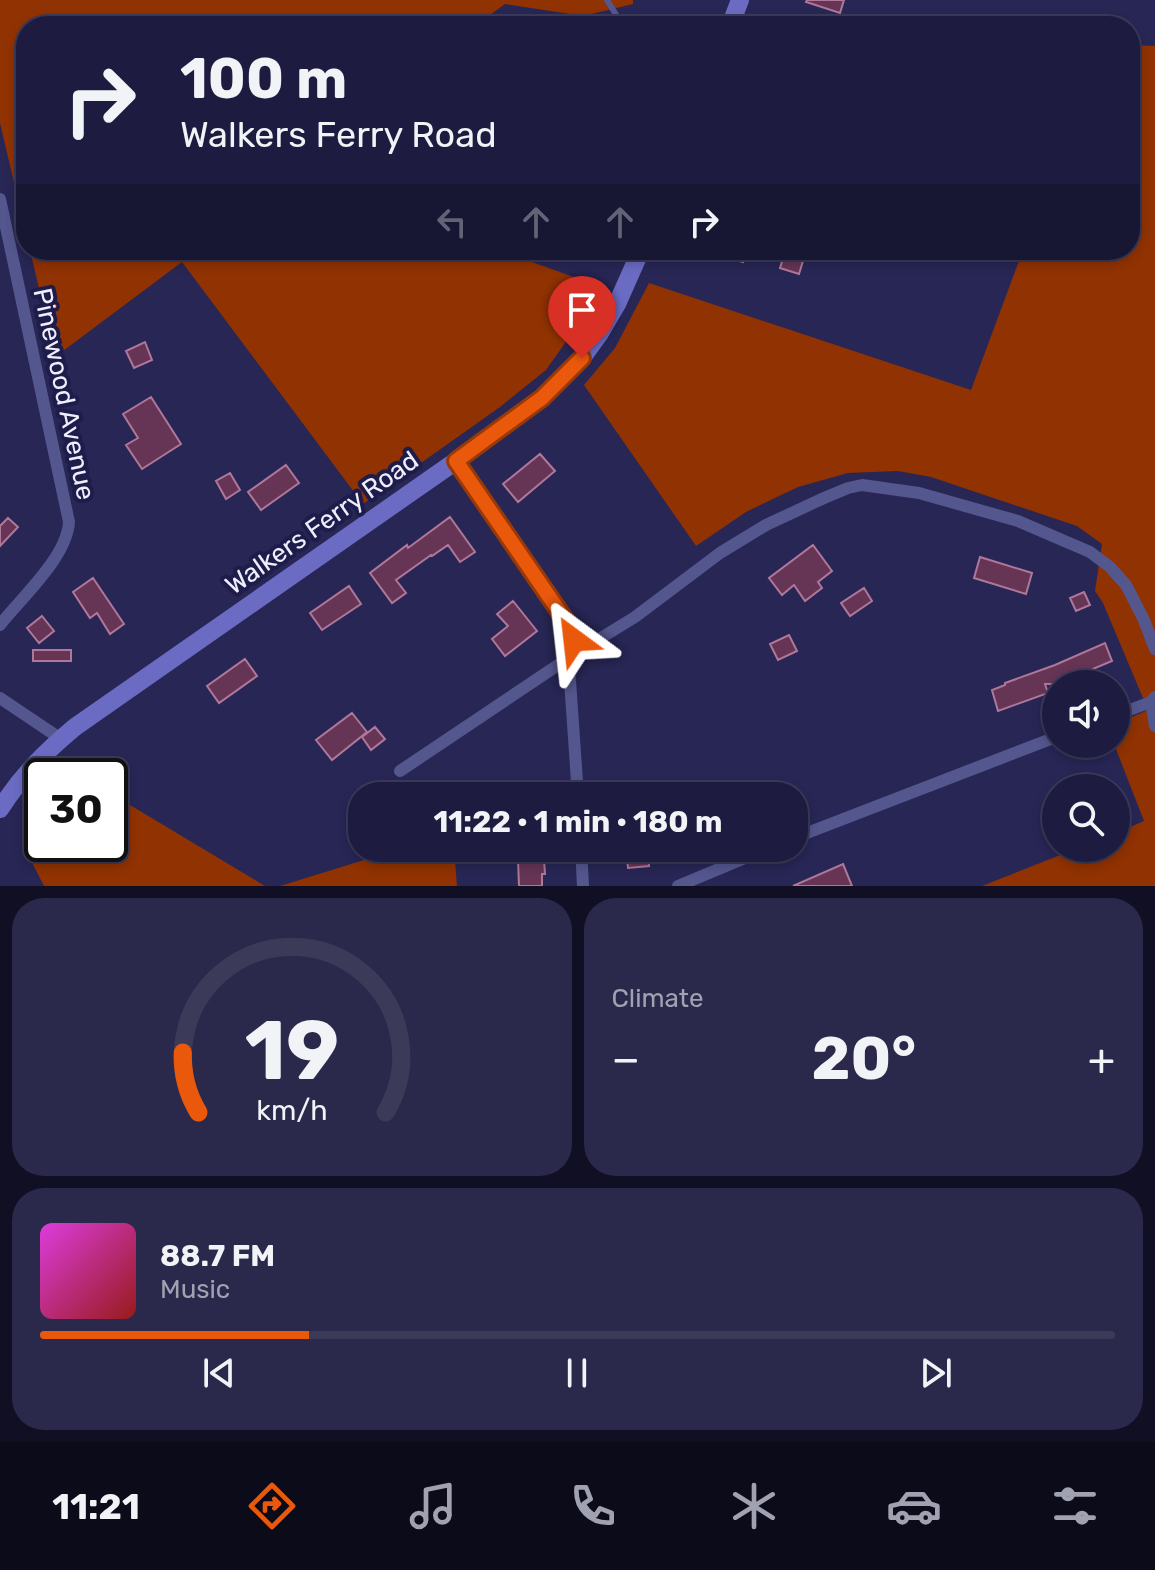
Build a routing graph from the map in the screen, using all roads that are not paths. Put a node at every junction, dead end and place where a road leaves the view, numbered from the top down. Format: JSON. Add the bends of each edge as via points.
{"nodes":[{"id":1,"x":0,"y":199,"type":"edge"},
{"id":2,"x":637,"y":260,"type":"edge"},
{"id":3,"x":456,"y":461,"type":"junction"},
{"id":4,"x":0,"y":625,"type":"edge"},
{"id":5,"x":1154,"y":648,"type":"edge"},
{"id":6,"x":570,"y":657,"type":"junction"},
{"id":7,"x":0,"y":698,"type":"edge"},
{"id":8,"x":1153,"y":700,"type":"edge"},
{"id":9,"x":1130,"y":709,"type":"edge"},
{"id":10,"x":1155,"y":726,"type":"edge"},
{"id":11,"x":61,"y":739,"type":"junction"},
{"id":12,"x":1042,"y":742,"type":"edge"},
{"id":13,"x":400,"y":771,"type":"dead end"},
{"id":14,"x":577,"y":782,"type":"edge"},
{"id":15,"x":0,"y":809,"type":"edge"},
{"id":16,"x":808,"y":833,"type":"edge"},
{"id":17,"x":582,"y":862,"type":"edge"},
{"id":18,"x":735,"y":862,"type":"edge"},
{"id":19,"x":583,"y":886,"type":"edge"},
{"id":20,"x":678,"y":886,"type":"edge"}],
"edges":[{"from":1,"to":4,"type":"street","name":"Pinewood Avenue","via":[[69,522],[60,552]]},
{"from":2,"to":3,"type":"street","name":"Walkers Ferry Road","via":[[617,304],[582,358],[542,398]]},
{"from":3,"to":6,"type":"street","via":[[570,627]]},
{"from":3,"to":11,"type":"street","name":"Walkers Ferry Road"},
{"from":5,"to":6,"type":"street","via":[[1126,585],[1090,552],[1018,521],[919,493],[862,485],[755,532]]},
{"from":6,"to":13,"type":"street"},
{"from":6,"to":14,"type":"street"},
{"from":7,"to":11,"type":"street"},
{"from":8,"to":9,"type":"street"},
{"from":8,"to":10,"type":"street"},
{"from":11,"to":15,"type":"street","name":"Walkers Ferry Road","via":[[28,769]]},
{"from":12,"to":16,"type":"street"},
{"from":17,"to":19,"type":"street"},
{"from":18,"to":20,"type":"street"}]}
